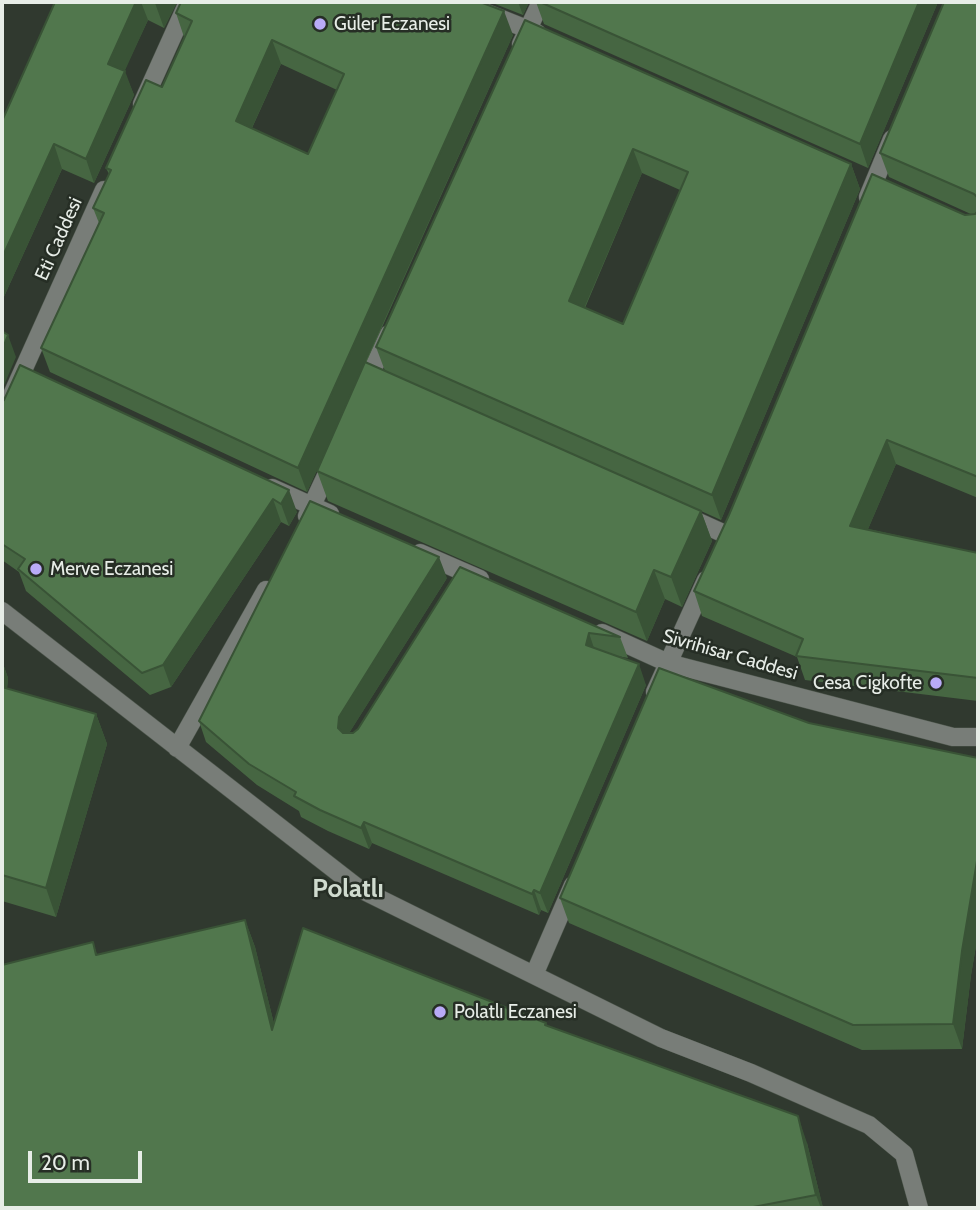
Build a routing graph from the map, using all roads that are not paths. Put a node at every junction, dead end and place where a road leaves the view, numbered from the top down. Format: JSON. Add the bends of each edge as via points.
{"nodes":[{"id":1,"x":188,"y":2,"type":"edge"},
{"id":2,"x":459,"y":2,"type":"edge"},
{"id":3,"x":541,"y":2,"type":"edge"},
{"id":4,"x":528,"y":29,"type":"junction"},
{"id":5,"x":553,"y":40,"type":"edge"},
{"id":6,"x":511,"y":66,"type":"edge"},
{"id":7,"x":137,"y":117,"type":"edge"},
{"id":8,"x":899,"y":123,"type":"edge"},
{"id":9,"x":114,"y":168,"type":"edge"},
{"id":10,"x":863,"y":209,"type":"edge"},
{"id":11,"x":398,"y":315,"type":"edge"},
{"id":12,"x":359,"y":400,"type":"edge"},
{"id":13,"x":2,"y":417,"type":"edge"},
{"id":14,"x":339,"y":447,"type":"edge"},
{"id":15,"x":262,"y":483,"type":"edge"},
{"id":16,"x":313,"y":506,"type":"junction"},
{"id":17,"x":663,"y":506,"type":"edge"},
{"id":18,"x":351,"y":523,"type":"edge"},
{"id":19,"x":299,"y":531,"type":"edge"},
{"id":20,"x":727,"y":534,"type":"edge"},
{"id":21,"x":401,"y":545,"type":"edge"},
{"id":22,"x":710,"y":570,"type":"edge"},
{"id":23,"x":272,"y":579,"type":"edge"},
{"id":24,"x":502,"y":589,"type":"edge"},
{"id":25,"x":2,"y":611,"type":"edge"},
{"id":26,"x":591,"y":629,"type":"edge"},
{"id":27,"x":668,"y":663,"type":"junction"},
{"id":28,"x":646,"y":713,"type":"edge"},
{"id":29,"x":978,"y":737,"type":"edge"},
{"id":30,"x":177,"y":748,"type":"junction"},
{"id":31,"x":582,"y":863,"type":"edge"},
{"id":32,"x":534,"y":975,"type":"junction"},
{"id":33,"x":919,"y":1208,"type":"edge"}],
"edges":[{"from":1,"to":7,"type":"street"},
{"from":2,"to":4,"type":"street"},
{"from":3,"to":4,"type":"street"},
{"from":4,"to":5,"type":"street"},
{"from":4,"to":6,"type":"street"},
{"from":8,"to":10,"type":"street"},
{"from":9,"to":13,"type":"street","name":"Eti Caddesi","via":[[29,375]]},
{"from":11,"to":12,"type":"street","via":[[376,380]]},
{"from":14,"to":16,"type":"street"},
{"from":15,"to":16,"type":"street"},
{"from":16,"to":18,"type":"street"},
{"from":16,"to":19,"type":"street"},
{"from":17,"to":20,"type":"street"},
{"from":21,"to":24,"type":"street","via":[[460,577]]},
{"from":22,"to":27,"type":"street"},
{"from":23,"to":30,"type":"street"},
{"from":25,"to":30,"type":"street"},
{"from":26,"to":27,"type":"street","name":"Sivrihisar Caddesi"},
{"from":27,"to":28,"type":"street"},
{"from":27,"to":29,"type":"street","name":"Sivrihisar Caddesi","via":[[953,737]]},
{"from":30,"to":32,"type":"street","via":[[358,888]]},
{"from":31,"to":32,"type":"street"},
{"from":32,"to":33,"type":"street","via":[[661,1038],[869,1125],[904,1154]]}]}
